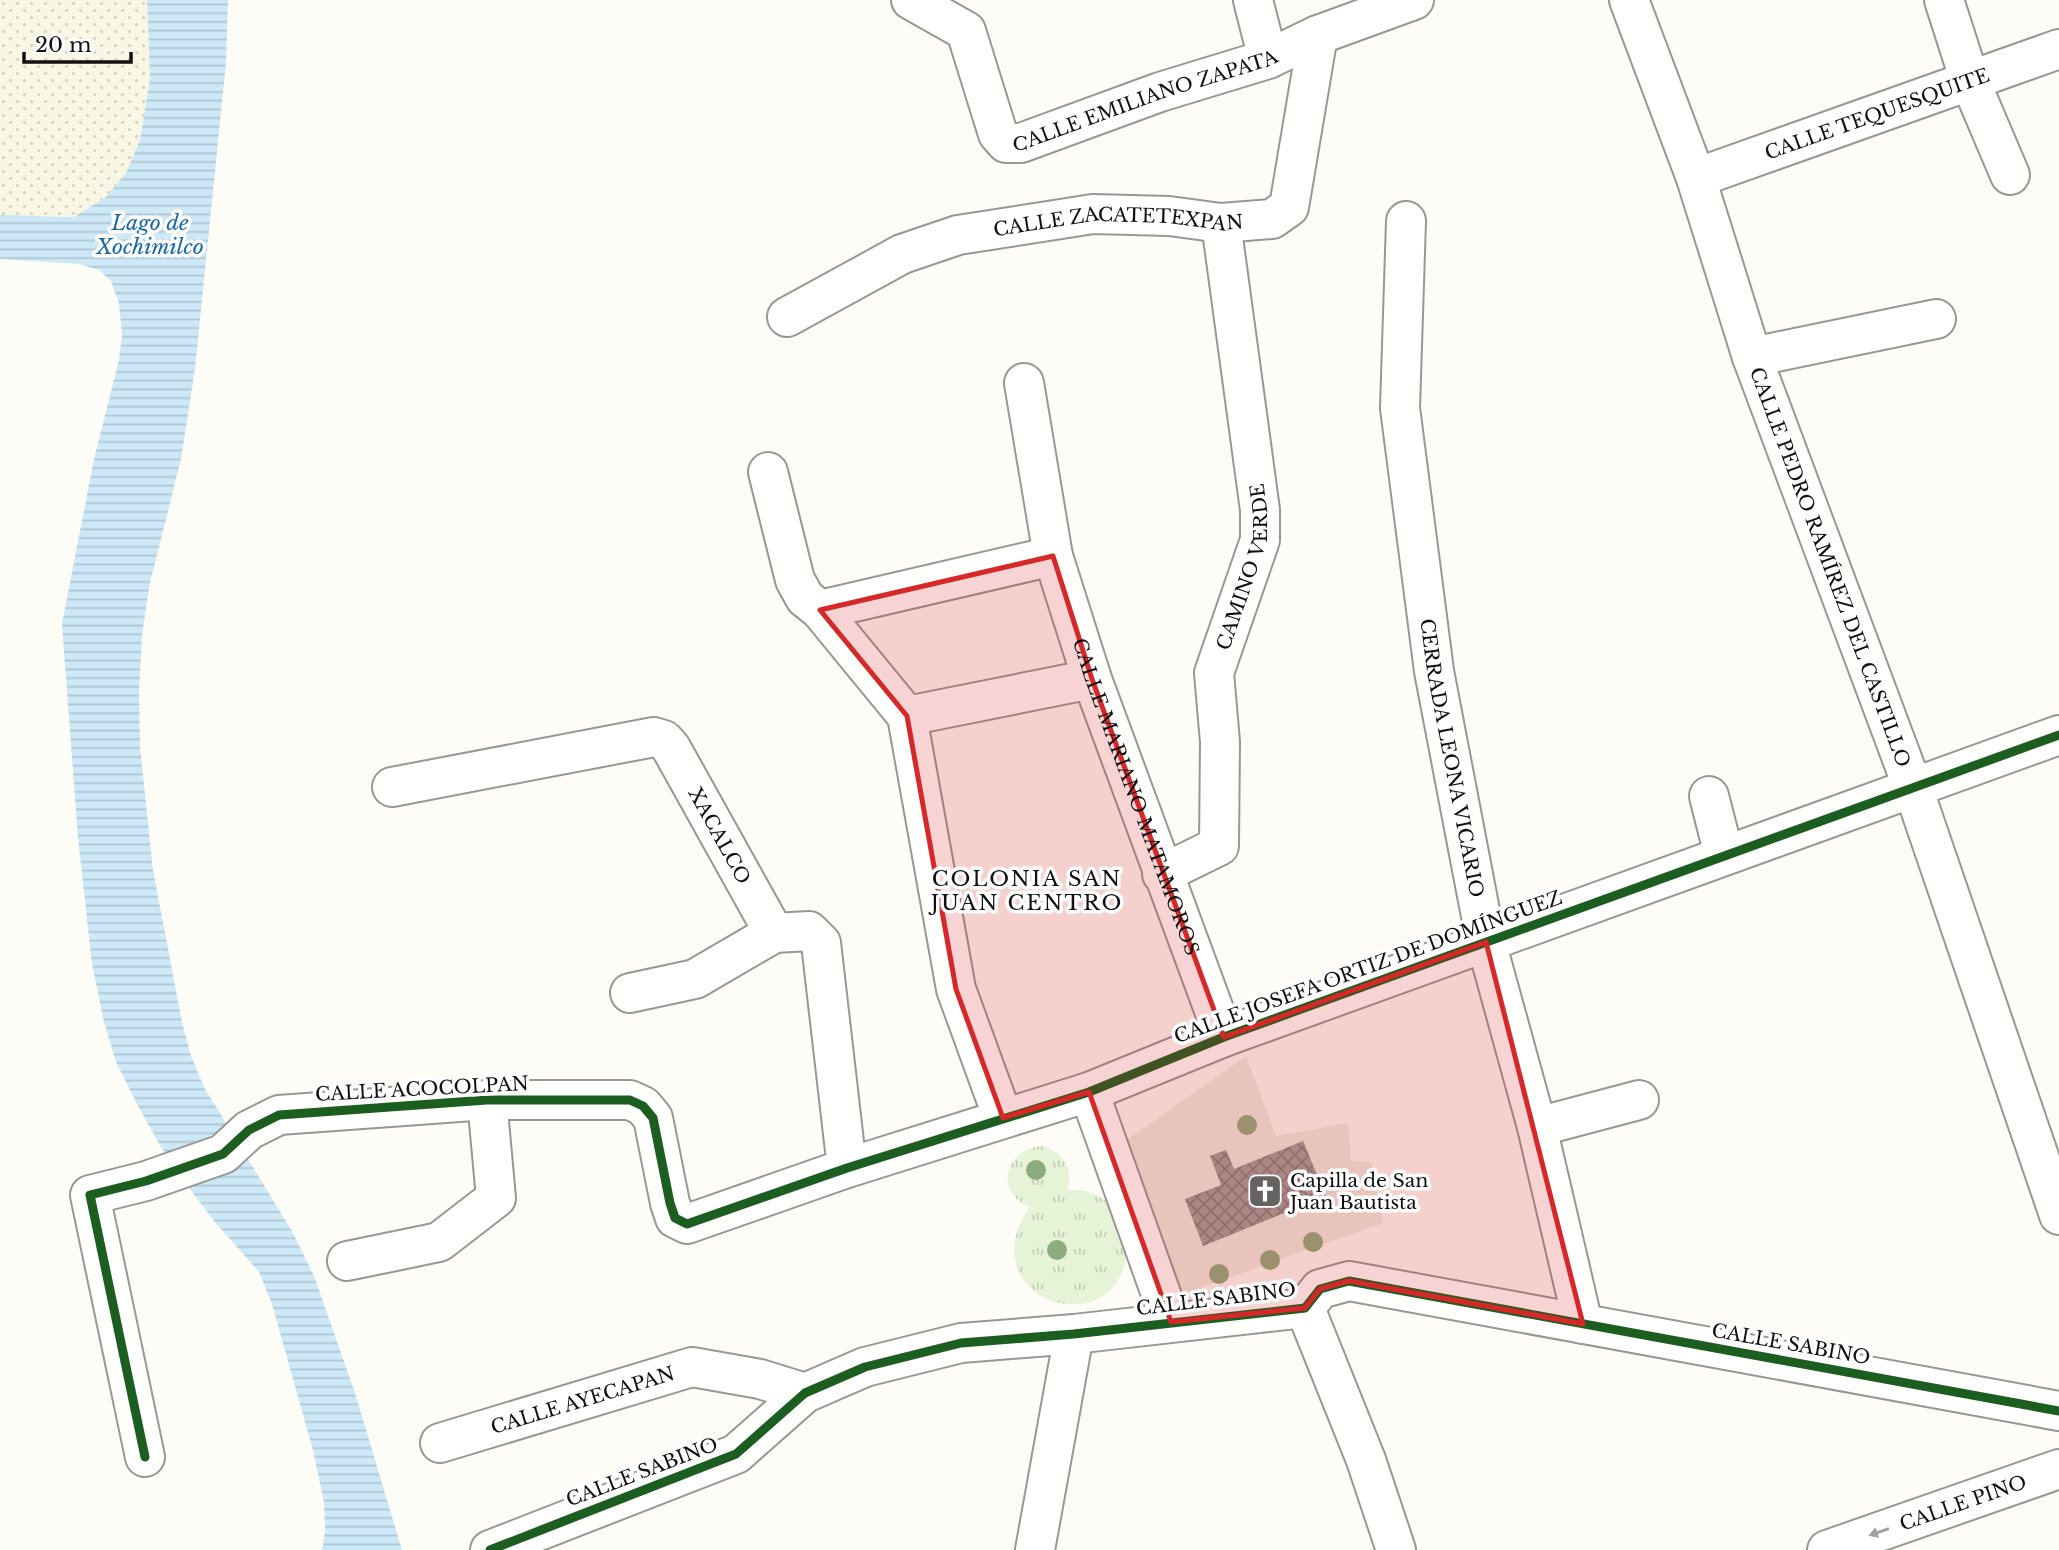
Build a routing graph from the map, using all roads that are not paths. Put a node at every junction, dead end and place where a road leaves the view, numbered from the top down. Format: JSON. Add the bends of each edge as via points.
{"nodes":[{"id":1,"x":911,"y":0,"type":"edge"},
{"id":2,"x":1253,"y":0,"type":"edge"},
{"id":3,"x":1414,"y":0,"type":"edge"},
{"id":4,"x":1629,"y":0,"type":"edge"},
{"id":5,"x":1944,"y":0,"type":"edge"},
{"id":6,"x":1318,"y":35,"type":"junction"},
{"id":7,"x":2059,"y":49,"type":"edge"},
{"id":8,"x":1269,"y":59,"type":"junction"},
{"id":9,"x":1970,"y":81,"type":"junction"},
{"id":10,"x":2010,"y":175,"type":"dead end"},
{"id":11,"x":1696,"y":178,"type":"junction"},
{"id":12,"x":1406,"y":221,"type":"dead end"},
{"id":13,"x":1221,"y":223,"type":"junction"},
{"id":14,"x":787,"y":317,"type":"dead end"},
{"id":15,"x":1936,"y":319,"type":"dead end"},
{"id":16,"x":1752,"y":357,"type":"junction"},
{"id":17,"x":1024,"y":383,"type":"dead end"},
{"id":18,"x":768,"y":472,"type":"dead end"},
{"id":19,"x":1053,"y":556,"type":"junction"},
{"id":20,"x":820,"y":610,"type":"junction"},
{"id":21,"x":1092,"y":679,"type":"junction"},
{"id":22,"x":907,"y":716,"type":"junction"},
{"id":23,"x":2059,"y":735,"type":"edge"},
{"id":24,"x":392,"y":787,"type":"dead end"},
{"id":25,"x":1913,"y":788,"type":"junction"},
{"id":26,"x":1710,"y":796,"type":"dead end"},
{"id":27,"x":1724,"y":855,"type":"junction"},
{"id":28,"x":1162,"y":874,"type":"junction"},
{"id":29,"x":774,"y":933,"type":"junction"},
{"id":30,"x":1486,"y":942,"type":"junction"},
{"id":31,"x":629,"y":993,"type":"dead end"},
{"id":32,"x":1224,"y":1037,"type":"junction"},
{"id":33,"x":1089,"y":1093,"type":"junction"},
{"id":34,"x":487,"y":1100,"type":"junction"},
{"id":35,"x":1639,"y":1100,"type":"dead end"},
{"id":36,"x":1003,"y":1118,"type":"junction"},
{"id":37,"x":1537,"y":1127,"type":"junction"},
{"id":38,"x":847,"y":1168,"type":"junction"},
{"id":39,"x":2059,"y":1215,"type":"edge"},
{"id":40,"x":687,"y":1224,"type":"joint"},
{"id":41,"x":347,"y":1261,"type":"dead end"},
{"id":42,"x":1305,"y":1308,"type":"junction"},
{"id":43,"x":1171,"y":1322,"type":"junction"},
{"id":44,"x":1583,"y":1324,"type":"junction"},
{"id":45,"x":1074,"y":1335,"type":"junction"},
{"id":46,"x":805,"y":1393,"type":"junction"},
{"id":47,"x":2059,"y":1411,"type":"edge"},
{"id":48,"x":440,"y":1443,"type":"dead end"},
{"id":49,"x":145,"y":1457,"type":"dead end"},
{"id":50,"x":2059,"y":1469,"type":"edge"},
{"id":51,"x":490,"y":1550,"type":"edge"},
{"id":52,"x":1035,"y":1550,"type":"edge"},
{"id":53,"x":1396,"y":1550,"type":"edge"},
{"id":54,"x":1827,"y":1550,"type":"edge"}],
"edges":[{"from":1,"to":8,"type":"street","name":"CALLE EMILIANO ZAPATA","via":[[966,31],[998,134],[1006,143],[1021,143],[1160,92]]},
{"from":2,"to":8,"type":"street"},
{"from":3,"to":6,"type":"street","name":"CALLE EMILIANO ZAPATA"},
{"from":4,"to":11,"type":"street","name":"CALLE PEDRO RAMÍREZ DEL CASTILLO"},
{"from":5,"to":9,"type":"street"},
{"from":6,"to":8,"type":"street","name":"CALLE EMILIANO ZAPATA"},
{"from":6,"to":13,"type":"street","name":"CALLE ZACATETEXPAN","via":[[1289,207],[1272,219]]},
{"from":7,"to":9,"type":"street","name":"CALLE TEQUESQUITE"},
{"from":9,"to":10,"type":"street"},
{"from":9,"to":11,"type":"street","name":"CALLE TEQUESQUITE"},
{"from":11,"to":16,"type":"street","name":"CALLE PEDRO RAMÍREZ DEL CASTILLO"},
{"from":12,"to":30,"type":"street","name":"CERRADA LEONA VICARIO","via":[[1400,408],[1434,670]]},
{"from":13,"to":14,"type":"street","name":"CALLE ZACATETEXPAN","via":[[1093,214],[958,235],[902,254]]},
{"from":13,"to":28,"type":"street","name":"CAMINO VERDE","via":[[1260,510],[1260,540],[1214,673],[1220,742],[1219,846]]},
{"from":15,"to":16,"type":"street"},
{"from":16,"to":25,"type":"street","name":"CALLE PEDRO RAMÍREZ DEL CASTILLO"},
{"from":17,"to":19,"type":"street","name":"CALLE MARIANO MATAMOROS"},
{"from":18,"to":20,"type":"street","via":[[795,580],[805,598]]},
{"from":19,"to":20,"type":"street"},
{"from":19,"to":21,"type":"street","name":"CALLE MARIANO MATAMOROS"},
{"from":20,"to":22,"type":"street"},
{"from":21,"to":22,"type":"street"},
{"from":21,"to":28,"type":"street","name":"CALLE MARIANO MATAMOROS"},
{"from":22,"to":36,"type":"street","via":[[956,989]]},
{"from":23,"to":25,"type":"street","name":"CALLE JOSEFA ORTIZ DE DOMÍNGUEZ"},
{"from":24,"to":29,"type":"street","name":"XACALCO","via":[[654,737],[663,740]]},
{"from":25,"to":27,"type":"street","name":"CALLE JOSEFA ORTIZ DE DOMÍNGUEZ"},
{"from":25,"to":39,"type":"street","name":"CALLE PEDRO RAMÍREZ DEL CASTILLO"},
{"from":26,"to":27,"type":"street"},
{"from":27,"to":30,"type":"street","name":"CALLE JOSEFA ORTIZ DE DOMÍNGUEZ"},
{"from":28,"to":32,"type":"street","name":"CALLE MARIANO MATAMOROS"},
{"from":29,"to":31,"type":"street","via":[[695,979]]},
{"from":29,"to":38,"type":"street","via":[[809,931],[821,943]]},
{"from":30,"to":32,"type":"street","name":"CALLE JOSEFA ORTIZ DE DOMÍNGUEZ"},
{"from":30,"to":37,"type":"street","name":"CERRADA LEONA VICARIO"},
{"from":32,"to":33,"type":"street","name":"CALLE JOSEFA ORTIZ DE DOMÍNGUEZ"},
{"from":33,"to":36,"type":"street","name":"CALLE JOSEFA ORTIZ DE DOMÍNGUEZ"},
{"from":33,"to":43,"type":"street"},
{"from":34,"to":40,"type":"street","name":"CALLE ACOCOLPAN","via":[[630,1100],[643,1106],[653,1118],[675,1217]]},
{"from":34,"to":41,"type":"street","via":[[496,1198],[439,1242]]},
{"from":34,"to":49,"type":"street","name":"CALLE ACOCOLPAN","via":[[279,1115],[249,1130],[223,1154],[90,1195]]},
{"from":35,"to":37,"type":"street"},
{"from":36,"to":38,"type":"street","name":"CALLE JOSEFA ORTIZ DE DOMÍNGUEZ"},
{"from":37,"to":44,"type":"street","name":"CERRADA LEONA VICARIO"},
{"from":38,"to":40,"type":"street","name":"CALLE JOSEFA ORTIZ DE DOMÍNGUEZ"},
{"from":42,"to":43,"type":"street","name":"CALLE SABINO"},
{"from":42,"to":44,"type":"street","name":"CALLE SABINO","via":[[1320,1289],[1349,1281]]},
{"from":42,"to":53,"type":"street","via":[[1366,1460]]},
{"from":43,"to":45,"type":"street","name":"CALLE SABINO"},
{"from":44,"to":47,"type":"street","name":"CALLE SABINO"},
{"from":45,"to":46,"type":"street","name":"CALLE SABINO","via":[[961,1343],[865,1367]]},
{"from":45,"to":52,"type":"street"},
{"from":46,"to":48,"type":"street","name":"CALLE AYECAPAN","via":[[760,1379],[692,1367]]},
{"from":46,"to":51,"type":"street","name":"CALLE SABINO","via":[[736,1454]]},
{"from":50,"to":54,"type":"street","name":"CALLE PINO","one_way":true}]}
